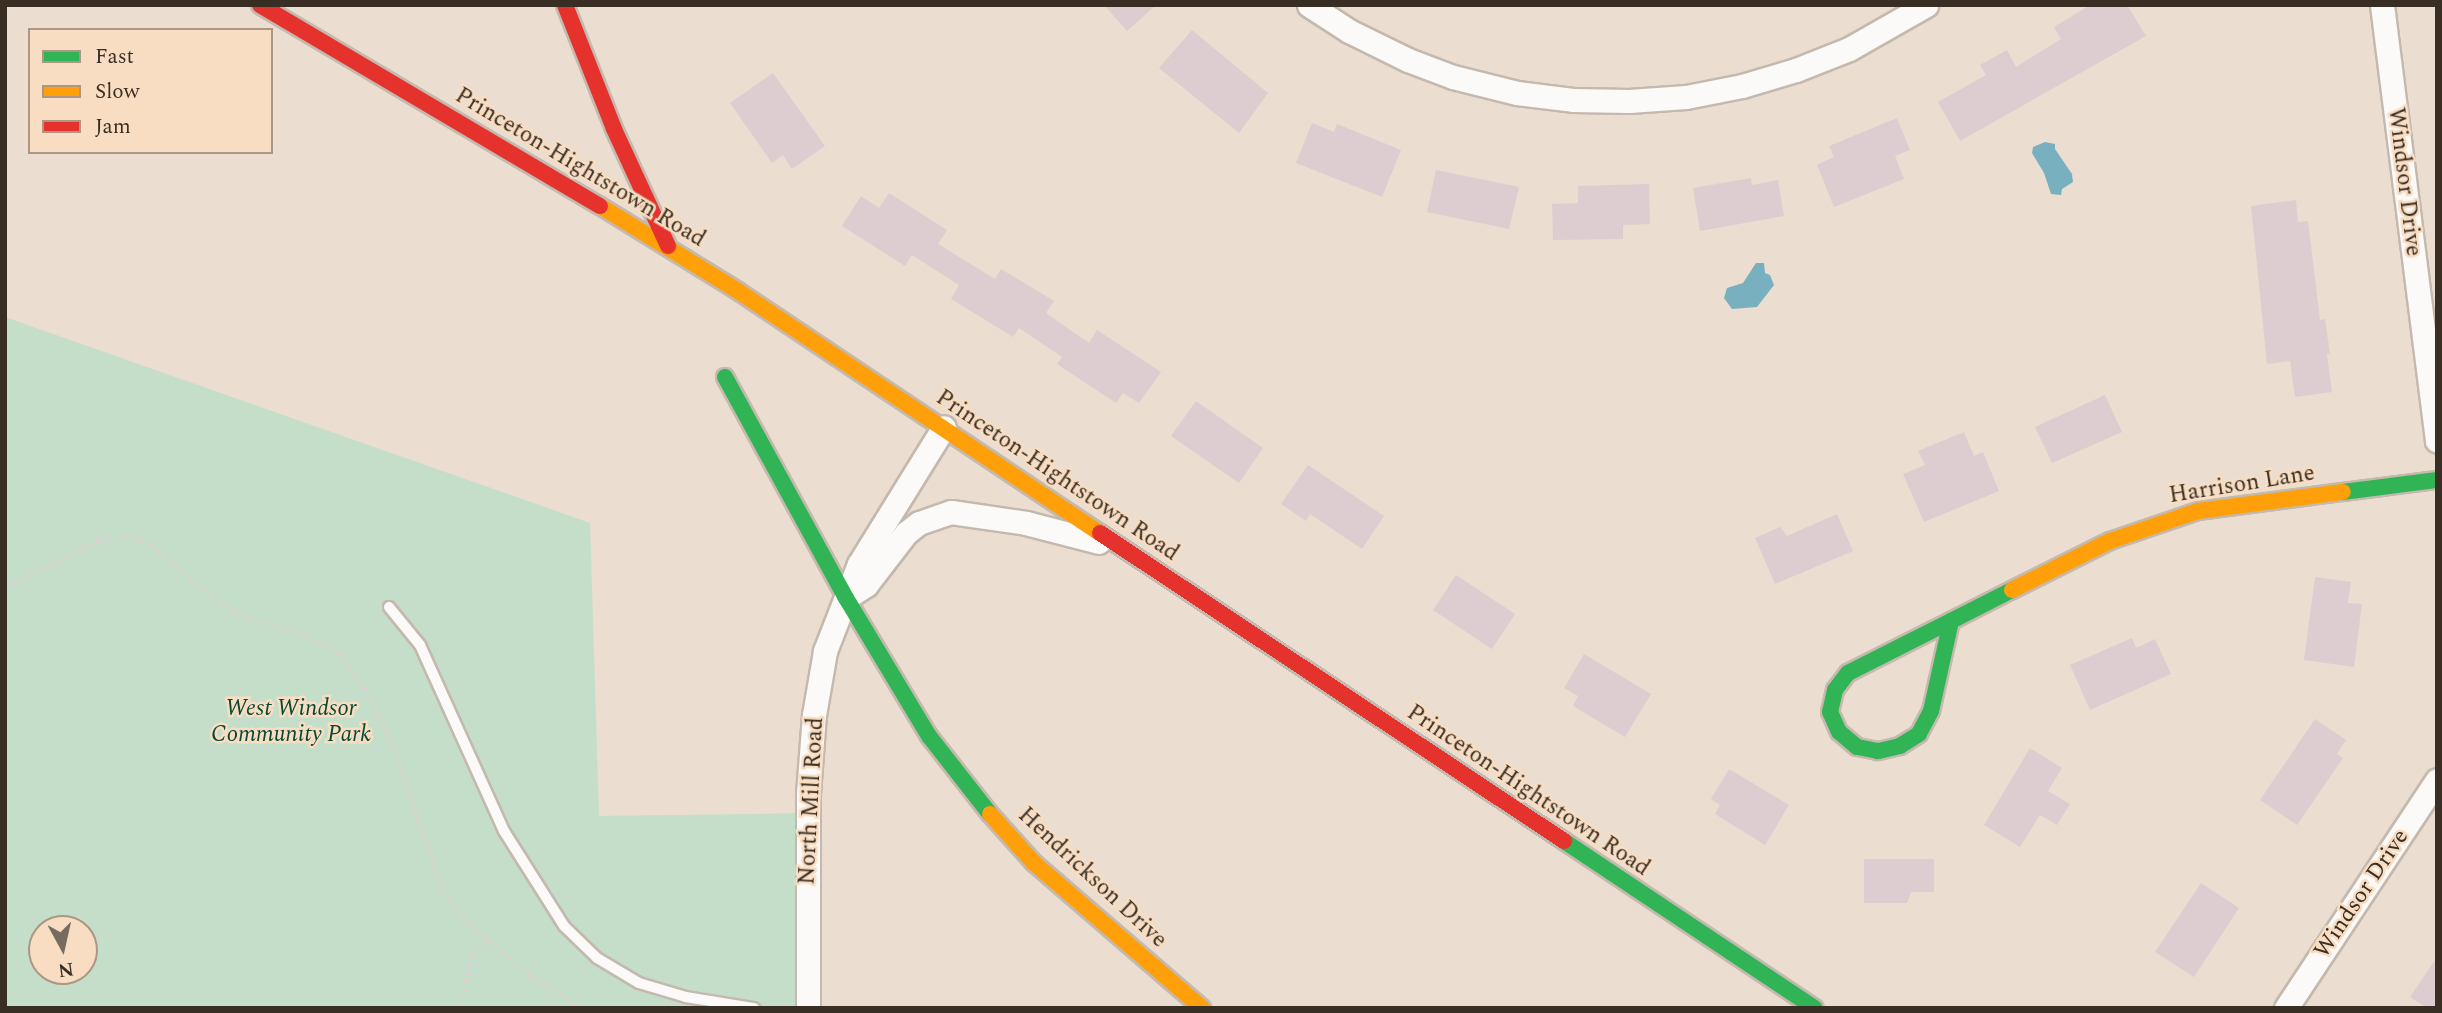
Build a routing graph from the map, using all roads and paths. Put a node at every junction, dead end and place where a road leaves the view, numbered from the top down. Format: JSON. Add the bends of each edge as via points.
{"nodes":[{"id":1,"x":260,"y":5,"type":"edge"},
{"id":2,"x":565,"y":5,"type":"edge"},
{"id":3,"x":1309,"y":5,"type":"edge"},
{"id":4,"x":1926,"y":5,"type":"edge"},
{"id":5,"x":2382,"y":5,"type":"edge"},
{"id":6,"x":668,"y":246,"type":"junction"},
{"id":7,"x":725,"y":377,"type":"dead end"},
{"id":8,"x":944,"y":427,"type":"junction"},
{"id":9,"x":2437,"y":441,"type":"edge"},
{"id":10,"x":2437,"y":480,"type":"edge"},
{"id":11,"x":1120,"y":547,"type":"junction"},
{"id":12,"x":5,"y":588,"type":"edge"},
{"id":13,"x":846,"y":598,"type":"junction"},
{"id":14,"x":389,"y":607,"type":"dead end"},
{"id":15,"x":1951,"y":621,"type":"junction"},
{"id":16,"x":2437,"y":780,"type":"edge"},
{"id":17,"x":485,"y":938,"type":"junction"},
{"id":18,"x":460,"y":1008,"type":"edge"},
{"id":19,"x":582,"y":1008,"type":"edge"},
{"id":20,"x":754,"y":1008,"type":"edge"},
{"id":21,"x":808,"y":1008,"type":"edge"},
{"id":22,"x":1202,"y":1008,"type":"edge"},
{"id":23,"x":1814,"y":1008,"type":"edge"},
{"id":24,"x":2286,"y":1008,"type":"edge"}],
"edges":[{"from":1,"to":6,"type":"main road","name":"Princeton-Hightstown Road"},
{"from":2,"to":6,"type":"main road"},
{"from":3,"to":4,"type":"street","via":[[1349,32],[1453,77],[1517,93],[1629,101],[1686,97],[1796,70],[1849,49]]},
{"from":5,"to":9,"type":"street","name":"Windsor Drive"},
{"from":6,"to":8,"type":"main road","name":"Princeton-Hightstown Road"},
{"from":7,"to":13,"type":"main road"},
{"from":8,"to":11,"type":"main road","name":"Princeton-Hightstown Road"},
{"from":8,"to":13,"type":"street","name":"North Mill Road","via":[[859,564]]},
{"from":10,"to":15,"type":"main road","name":"Harrison Lane","via":[[2198,511],[2110,541]]},
{"from":11,"to":13,"type":"street","name":"North Mill Road","via":[[1026,523],[951,512],[919,523],[906,533],[866,585]]},
{"from":11,"to":23,"type":"main road","name":"Princeton-Hightstown Road"},
{"from":12,"to":17,"type":"path","via":[[98,540],[123,536],[150,543],[215,600],[248,618],[307,635],[340,653],[368,693],[397,752],[442,889]]},
{"from":13,"to":21,"type":"street","name":"North Mill Road","via":[[825,651],[814,715],[808,794]]},
{"from":13,"to":22,"type":"main road","name":"Hendrickson Drive","via":[[929,736],[979,802],[1034,863]]},
{"from":14,"to":20,"type":"lane","via":[[420,646],[504,831],[564,926],[597,958],[639,983],[686,997]]},
{"from":15,"to":15,"type":"main road","name":"Harrison Lane","via":[[1848,673],[1835,690],[1830,712],[1839,732],[1857,747],[1878,751],[1900,746],[1919,734],[1931,711]]},
{"from":16,"to":24,"type":"street","name":"Windsor Drive"},
{"from":17,"to":18,"type":"path","via":[[473,954]]},
{"from":17,"to":19,"type":"path","via":[[530,976]]}]}
